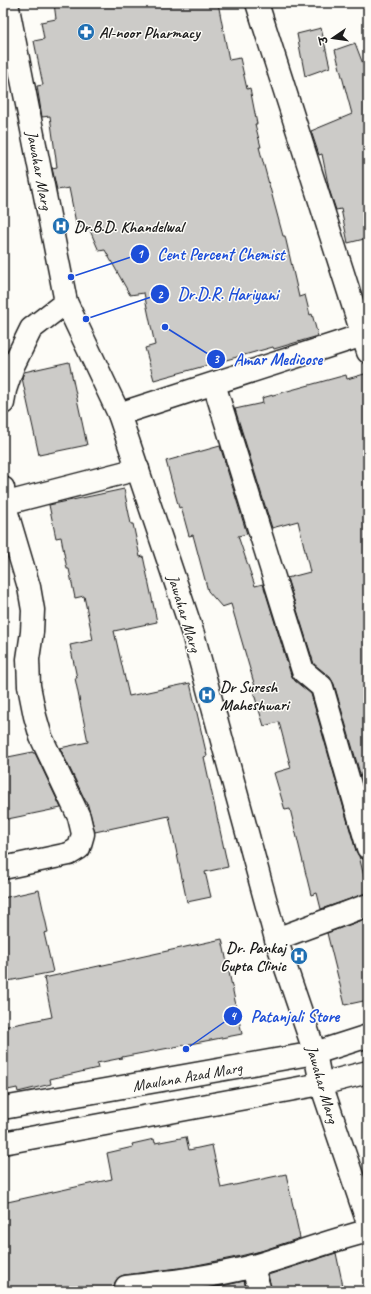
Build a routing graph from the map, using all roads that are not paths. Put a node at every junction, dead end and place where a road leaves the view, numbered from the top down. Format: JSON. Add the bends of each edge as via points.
{"nodes":[{"id":1,"x":7,"y":3,"type":"edge"},
{"id":2,"x":257,"y":3,"type":"edge"},
{"id":3,"x":66,"y":302,"type":"junction"},
{"id":4,"x":365,"y":344,"type":"edge"},
{"id":5,"x":214,"y":384,"type":"junction"},
{"id":6,"x":3,"y":403,"type":"edge"},
{"id":7,"x":119,"y":414,"type":"junction"},
{"id":8,"x":138,"y":469,"type":"junction"},
{"id":9,"x":3,"y":498,"type":"edge"},
{"id":10,"x":368,"y":848,"type":"edge"},
{"id":11,"x":3,"y":868,"type":"edge"},
{"id":12,"x":368,"y":905,"type":"edge"},
{"id":13,"x":276,"y":939,"type":"junction"},
{"id":14,"x":368,"y":1036,"type":"edge"},
{"id":15,"x":315,"y":1053,"type":"junction"},
{"id":16,"x":368,"y":1072,"type":"edge"},
{"id":17,"x":321,"y":1084,"type":"junction"},
{"id":18,"x":3,"y":1108,"type":"edge"},
{"id":19,"x":3,"y":1143,"type":"edge"},
{"id":20,"x":368,"y":1223,"type":"edge"},
{"id":21,"x":368,"y":1231,"type":"edge"},
{"id":22,"x":252,"y":1266,"type":"junction"},
{"id":23,"x":126,"y":1288,"type":"dead end"},
{"id":24,"x":260,"y":1291,"type":"edge"}],
"edges":[{"from":1,"to":3,"type":"street","name":"Jawahar Marg"},
{"from":2,"to":4,"type":"street"},
{"from":3,"to":6,"type":"street","via":[[31,329],[13,366]]},
{"from":3,"to":7,"type":"street","name":"Jawahar Marg"},
{"from":4,"to":5,"type":"street"},
{"from":5,"to":7,"type":"street"},
{"from":5,"to":10,"type":"street","via":[[303,671],[322,687]]},
{"from":7,"to":8,"type":"street","name":"Jawahar Marg"},
{"from":8,"to":9,"type":"street"},
{"from":8,"to":13,"type":"street","name":"Jawahar Marg","via":[[193,634]]},
{"from":9,"to":11,"type":"street","via":[[29,587],[33,610],[28,659],[29,686],[35,716],[41,737],[79,817],[83,834],[79,848],[69,854]]},
{"from":12,"to":13,"type":"street"},
{"from":13,"to":15,"type":"street","name":"Jawahar Marg"},
{"from":14,"to":15,"type":"street","name":"Maulana Azad Marg"},
{"from":15,"to":17,"type":"street","name":"Jawahar Marg"},
{"from":15,"to":18,"type":"street","name":"Maulana Azad Marg"},
{"from":16,"to":17,"type":"street","name":"Maulana Azad Marg"},
{"from":17,"to":19,"type":"street","name":"Maulana Azad Marg"},
{"from":17,"to":20,"type":"street","name":"Jawahar Marg"},
{"from":21,"to":22,"type":"street"},
{"from":22,"to":23,"type":"street","via":[[214,1275]]},
{"from":22,"to":24,"type":"street"}]}
